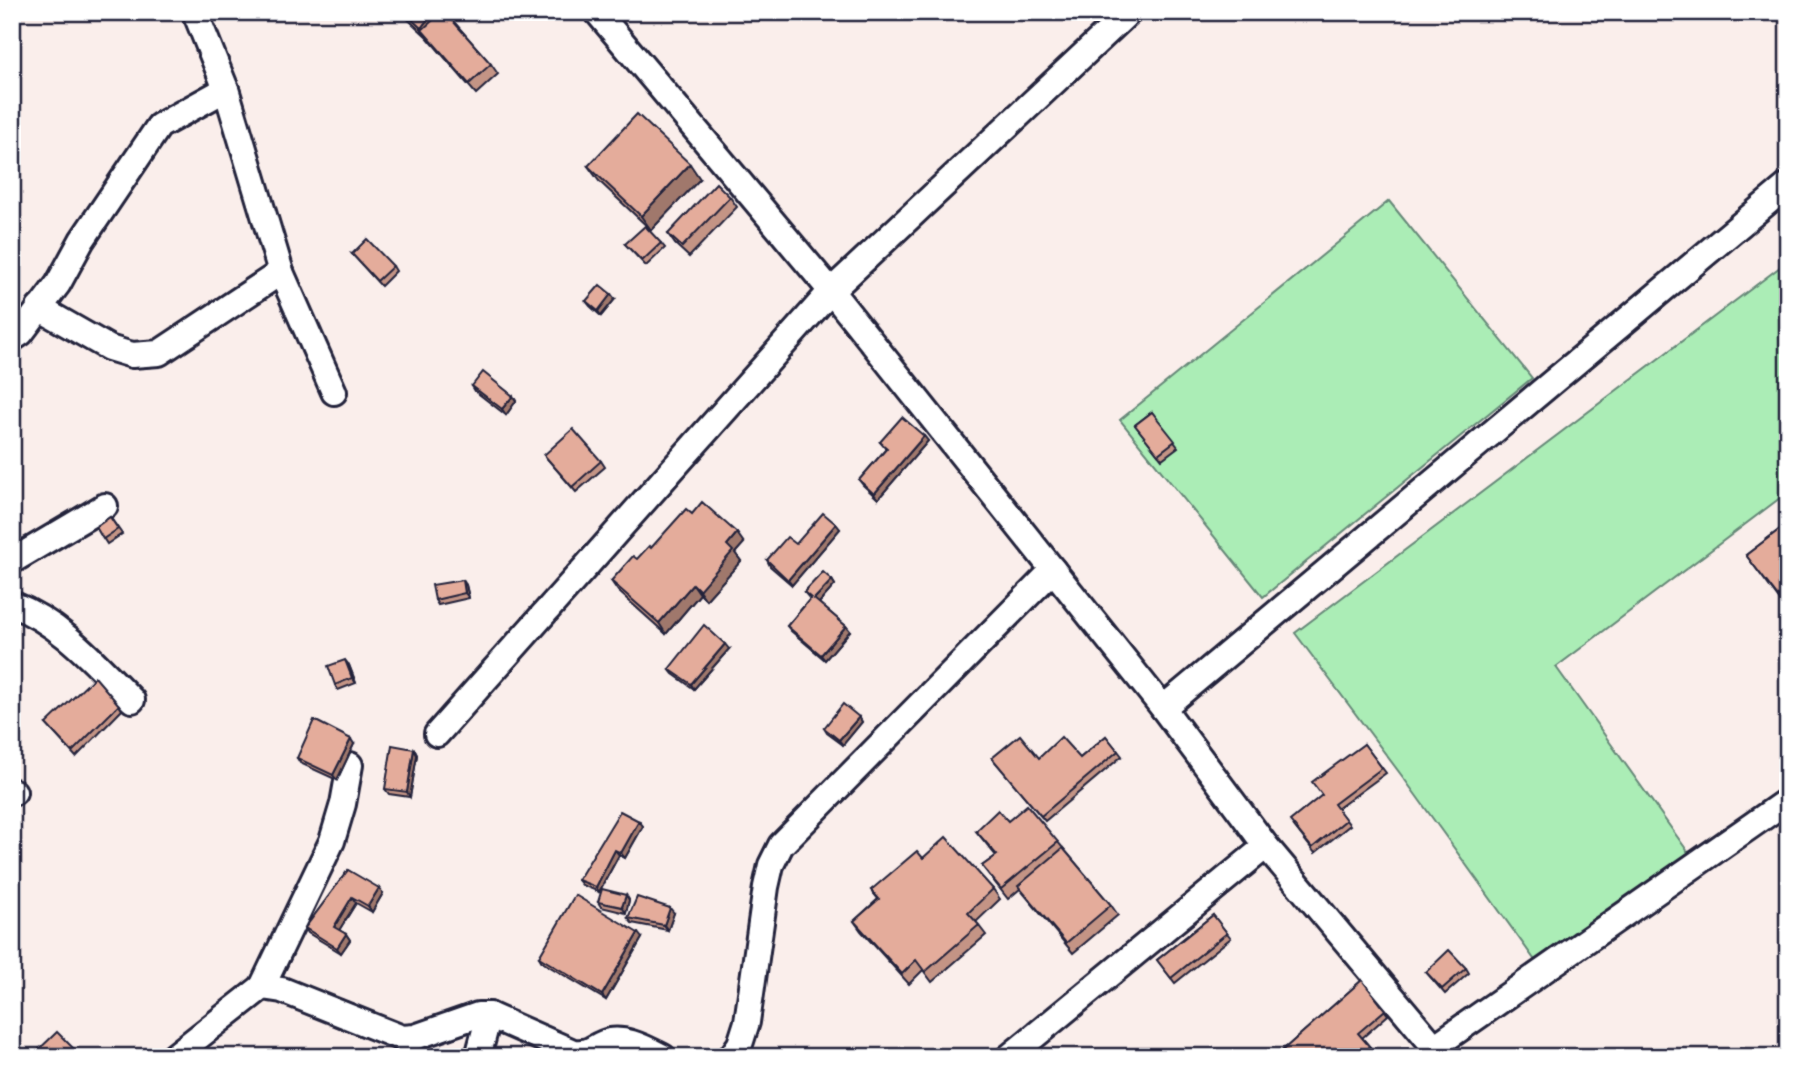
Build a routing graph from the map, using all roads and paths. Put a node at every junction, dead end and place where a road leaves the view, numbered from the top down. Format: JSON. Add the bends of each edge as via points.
{"nodes":[{"id":1,"x":195,"y":12,"type":"edge"},
{"id":2,"x":597,"y":12,"type":"edge"},
{"id":3,"x":1129,"y":12,"type":"edge"},
{"id":4,"x":226,"y":89,"type":"junction"},
{"id":5,"x":1788,"y":185,"type":"edge"},
{"id":6,"x":281,"y":272,"type":"junction"},
{"id":7,"x":831,"y":291,"type":"junction"},
{"id":8,"x":40,"y":308,"type":"junction"},
{"id":9,"x":12,"y":339,"type":"edge"},
{"id":10,"x":334,"y":392,"type":"dead end"},
{"id":11,"x":105,"y":506,"type":"dead end"},
{"id":12,"x":12,"y":561,"type":"edge"},
{"id":13,"x":1053,"y":570,"type":"junction"},
{"id":14,"x":12,"y":604,"type":"edge"},
{"id":15,"x":132,"y":700,"type":"dead end"},
{"id":16,"x":1163,"y":708,"type":"junction"},
{"id":17,"x":437,"y":734,"type":"dead end"},
{"id":18,"x":350,"y":765,"type":"dead end"},
{"id":19,"x":1788,"y":800,"type":"edge"},
{"id":20,"x":1266,"y":846,"type":"junction"},
{"id":21,"x":262,"y":987,"type":"junction"},
{"id":22,"x":489,"y":1014,"type":"junction"},
{"id":23,"x":1438,"y":1052,"type":"edge"},
{"id":24,"x":173,"y":1057,"type":"edge"},
{"id":25,"x":478,"y":1057,"type":"edge"},
{"id":26,"x":663,"y":1057,"type":"edge"},
{"id":27,"x":731,"y":1057,"type":"edge"},
{"id":28,"x":1009,"y":1057,"type":"edge"}],
"edges":[{"from":1,"to":4,"type":"street"},
{"from":2,"to":7,"type":"street"},
{"from":3,"to":7,"type":"street"},
{"from":4,"to":6,"type":"street"},
{"from":4,"to":8,"type":"street","via":[[159,126]]},
{"from":5,"to":16,"type":"street"},
{"from":6,"to":8,"type":"street","via":[[159,353],[132,355],[109,348]]},
{"from":6,"to":10,"type":"street"},
{"from":7,"to":13,"type":"street"},
{"from":7,"to":17,"type":"street"},
{"from":8,"to":9,"type":"street"},
{"from":11,"to":12,"type":"street"},
{"from":13,"to":16,"type":"street"},
{"from":13,"to":27,"type":"street","via":[[781,845],[766,887],[747,1022]]},
{"from":14,"to":15,"type":"street","via":[[65,633]]},
{"from":16,"to":20,"type":"street"},
{"from":18,"to":21,"type":"street","via":[[332,841]]},
{"from":19,"to":23,"type":"street"},
{"from":20,"to":23,"type":"street"},
{"from":20,"to":28,"type":"street"},
{"from":21,"to":22,"type":"street","via":[[282,990],[402,1038]]},
{"from":21,"to":24,"type":"street"},
{"from":22,"to":25,"type":"street"},
{"from":22,"to":26,"type":"street","via":[[573,1052],[589,1053],[606,1041],[626,1041]]}]}
